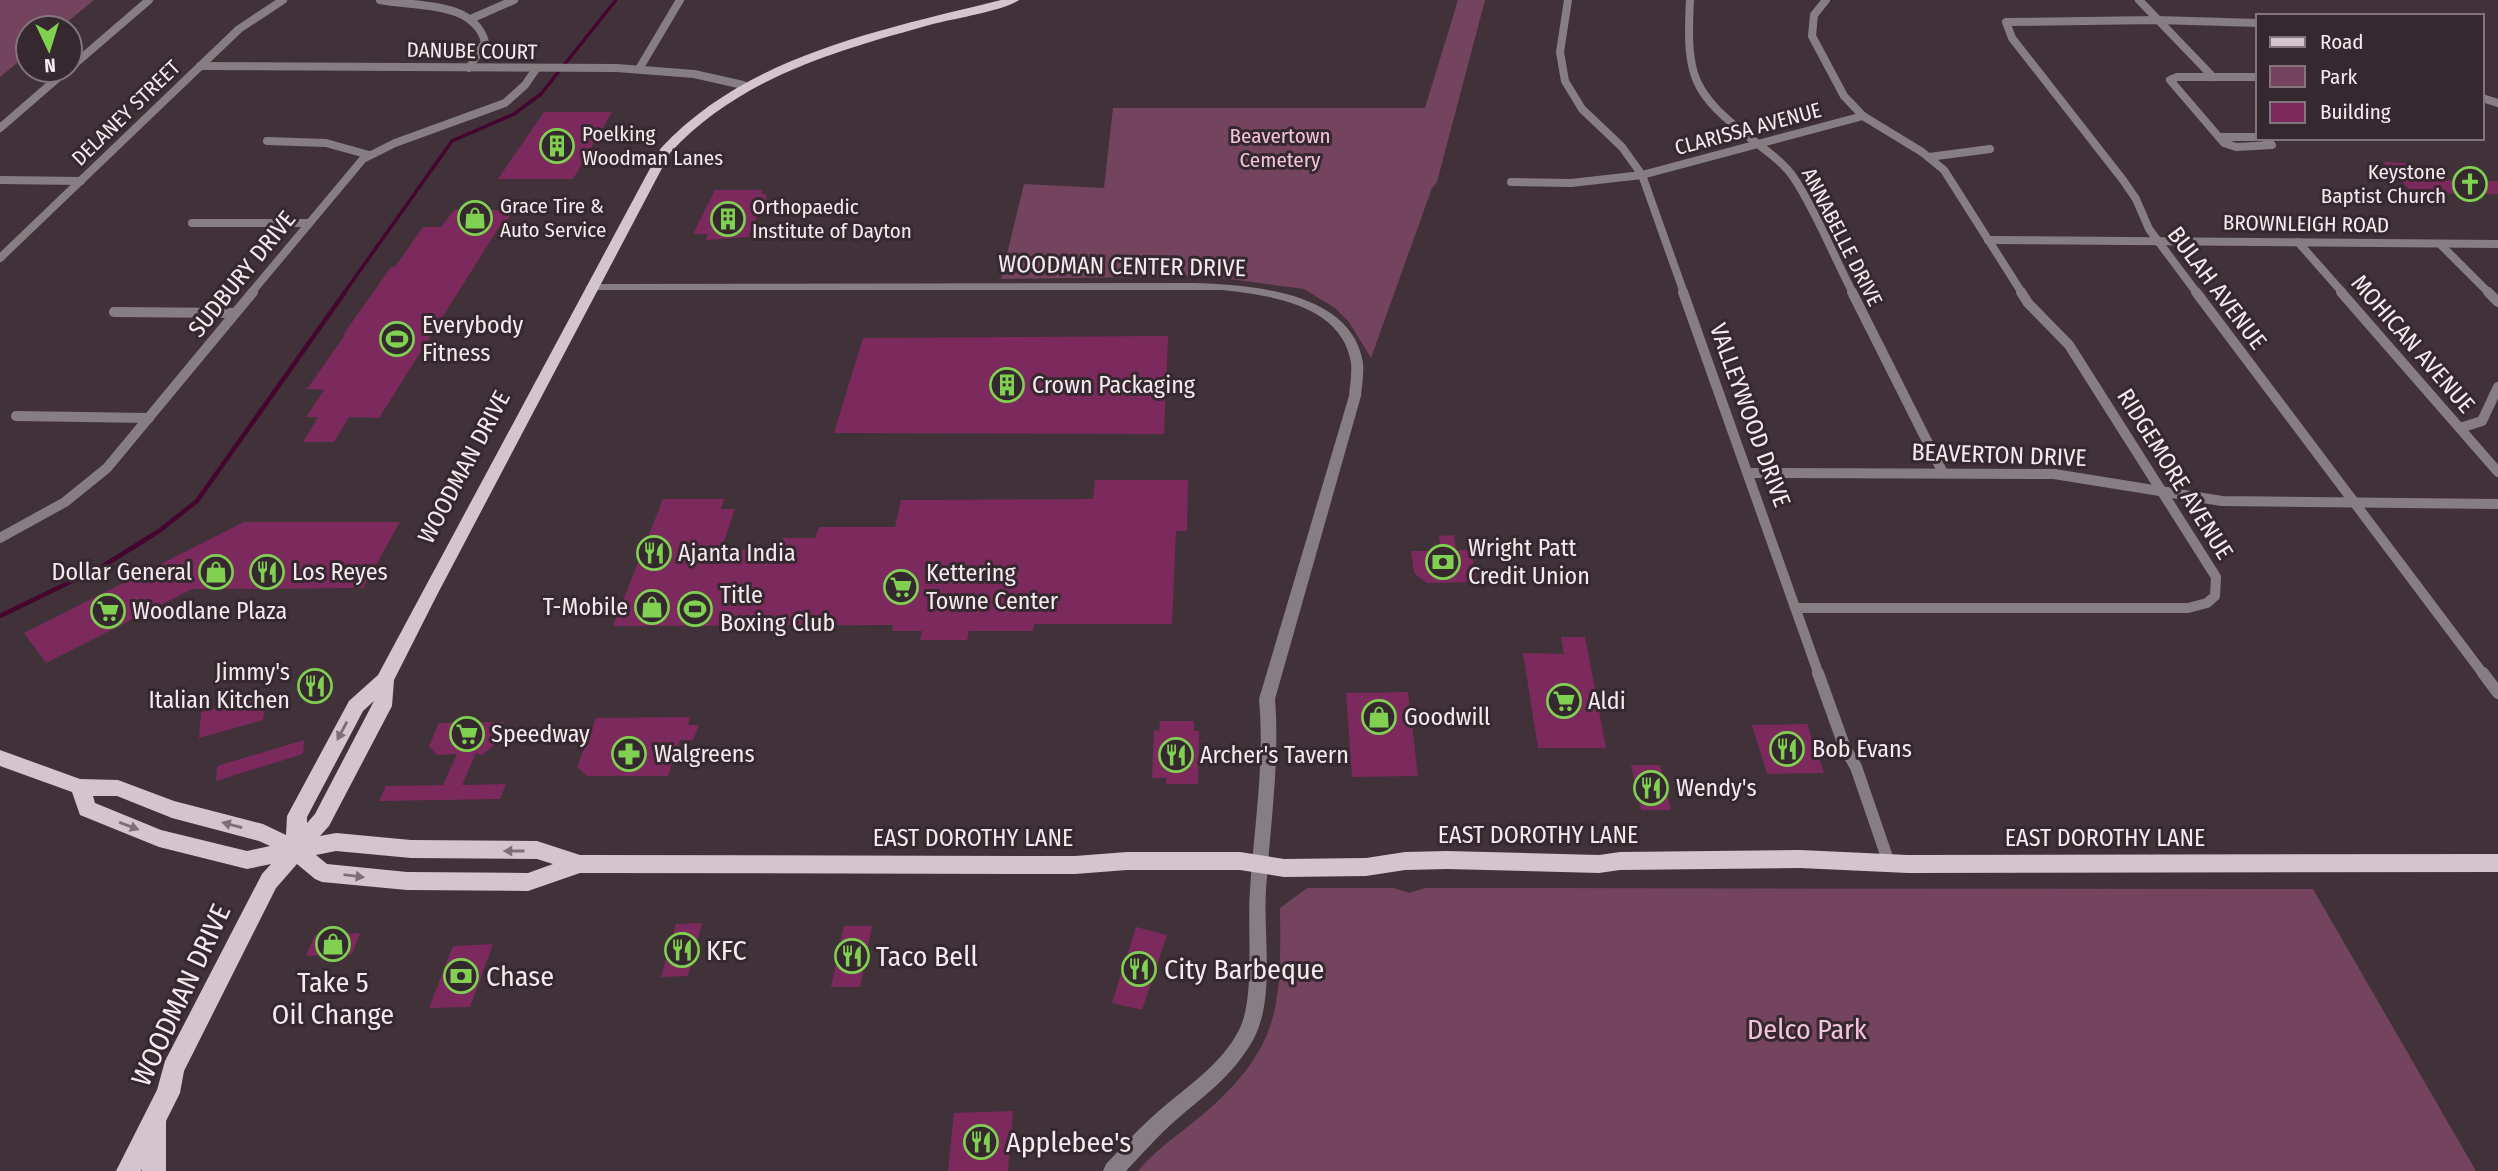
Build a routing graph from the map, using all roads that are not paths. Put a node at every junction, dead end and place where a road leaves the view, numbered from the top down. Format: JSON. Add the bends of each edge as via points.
{"nodes":[{"id":1,"x":149,"y":0,"type":"edge"},
{"id":2,"x":283,"y":0,"type":"edge"},
{"id":3,"x":380,"y":0,"type":"edge"},
{"id":4,"x":514,"y":0,"type":"edge"},
{"id":5,"x":680,"y":0,"type":"edge"},
{"id":6,"x":1013,"y":0,"type":"edge"},
{"id":7,"x":1568,"y":0,"type":"edge"},
{"id":8,"x":1690,"y":0,"type":"edge"},
{"id":9,"x":1826,"y":0,"type":"edge"},
{"id":10,"x":2139,"y":0,"type":"edge"},
{"id":11,"x":473,"y":18,"type":"junction"},
{"id":12,"x":2157,"y":19,"type":"junction"},
{"id":13,"x":2256,"y":23,"type":"edge"},
{"id":14,"x":84,"y":56,"type":"edge"},
{"id":15,"x":200,"y":66,"type":"junction"},
{"id":16,"x":469,"y":68,"type":"junction"},
{"id":17,"x":536,"y":69,"type":"junction"},
{"id":18,"x":639,"y":69,"type":"junction"},
{"id":19,"x":2213,"y":77,"type":"junction"},
{"id":20,"x":2256,"y":77,"type":"edge"},
{"id":21,"x":51,"y":84,"type":"edge"},
{"id":22,"x":743,"y":85,"type":"junction"},
{"id":23,"x":1863,"y":116,"type":"junction"},
{"id":24,"x":0,"y":128,"type":"edge"},
{"id":25,"x":2219,"y":137,"type":"junction"},
{"id":26,"x":2256,"y":137,"type":"edge"},
{"id":27,"x":2267,"y":140,"type":"edge"},
{"id":28,"x":267,"y":141,"type":"dead end"},
{"id":29,"x":1758,"y":144,"type":"junction"},
{"id":30,"x":1990,"y":149,"type":"dead end"},
{"id":31,"x":369,"y":155,"type":"junction"},
{"id":32,"x":1929,"y":157,"type":"junction"},
{"id":33,"x":1642,"y":175,"type":"junction"},
{"id":34,"x":0,"y":180,"type":"edge"},
{"id":35,"x":81,"y":181,"type":"junction"},
{"id":36,"x":1511,"y":182,"type":"dead end"},
{"id":37,"x":192,"y":223,"type":"dead end"},
{"id":38,"x":307,"y":223,"type":"junction"},
{"id":39,"x":1988,"y":240,"type":"junction"},
{"id":40,"x":2158,"y":240,"type":"junction"},
{"id":41,"x":2298,"y":242,"type":"junction"},
{"id":42,"x":2440,"y":244,"type":"junction"},
{"id":43,"x":2498,"y":244,"type":"edge"},
{"id":44,"x":0,"y":258,"type":"edge"},
{"id":45,"x":590,"y":287,"type":"junction"},
{"id":46,"x":2498,"y":302,"type":"edge"},
{"id":47,"x":114,"y":312,"type":"dead end"},
{"id":48,"x":234,"y":313,"type":"junction"},
{"id":49,"x":2498,"y":387,"type":"edge"},
{"id":50,"x":16,"y":416,"type":"dead end"},
{"id":51,"x":149,"y":418,"type":"junction"},
{"id":52,"x":2460,"y":428,"type":"junction"},
{"id":53,"x":2498,"y":472,"type":"edge"},
{"id":54,"x":1748,"y":473,"type":"junction"},
{"id":55,"x":1943,"y":473,"type":"junction"},
{"id":56,"x":2164,"y":493,"type":"junction"},
{"id":57,"x":2355,"y":504,"type":"junction"},
{"id":58,"x":2498,"y":504,"type":"edge"},
{"id":59,"x":0,"y":538,"type":"edge"},
{"id":60,"x":1797,"y":608,"type":"junction"},
{"id":61,"x":2498,"y":693,"type":"edge"},
{"id":62,"x":0,"y":758,"type":"edge"},
{"id":63,"x":80,"y":787,"type":"junction"},
{"id":64,"x":295,"y":849,"type":"junction"},
{"id":65,"x":1889,"y":863,"type":"junction"},
{"id":66,"x":2498,"y":863,"type":"edge"},
{"id":67,"x":580,"y":864,"type":"junction"},
{"id":68,"x":1261,"y":864,"type":"junction"},
{"id":69,"x":155,"y":1118,"type":"junction"},
{"id":70,"x":128,"y":1171,"type":"edge"},
{"id":71,"x":154,"y":1171,"type":"edge"},
{"id":72,"x":1113,"y":1171,"type":"edge"}],
"edges":[{"from":1,"to":14,"type":"street"},
{"from":2,"to":15,"type":"street","name":"DELANEY STREET","via":[[247,22]]},
{"from":3,"to":11,"type":"street"},
{"from":4,"to":11,"type":"street"},
{"from":5,"to":18,"type":"street"},
{"from":6,"to":22,"type":"main road","name":"WOODMAN DRIVE","via":[[1001,10],[956,24],[880,42],[862,41],[808,57]]},
{"from":7,"to":33,"type":"street","name":"VALLEYWOOD DRIVE","via":[[1559,54],[1564,81],[1582,110],[1632,156]]},
{"from":8,"to":29,"type":"street","name":"ANNABELLE DRIVE","via":[[1688,58],[1694,83],[1709,103]]},
{"from":9,"to":23,"type":"street","name":"RIDGEMORE AVENUE","via":[[1814,15],[1812,36],[1844,96]]},
{"from":10,"to":12,"type":"street"},
{"from":11,"to":16,"type":"street","via":[[482,28],[485,42]]},
{"from":12,"to":13,"type":"street"},
{"from":12,"to":19,"type":"street"},
{"from":12,"to":40,"type":"street","name":"BULAH AVENUE","via":[[2021,20],[2006,26],[2123,180]]},
{"from":15,"to":16,"type":"street","name":"DANUBE COURT"},
{"from":15,"to":35,"type":"street","name":"DELANEY STREET"},
{"from":16,"to":17,"type":"street","name":"DANUBE COURT"},
{"from":17,"to":18,"type":"street","name":"DANUBE COURT"},
{"from":17,"to":31,"type":"street","name":"SUDBURY DRIVE","via":[[505,103]]},
{"from":18,"to":22,"type":"street","name":"DANUBE COURT"},
{"from":19,"to":20,"type":"street"},
{"from":19,"to":25,"type":"street","via":[[2170,80]]},
{"from":21,"to":24,"type":"street"},
{"from":22,"to":45,"type":"main road","name":"WOODMAN DRIVE","via":[[701,115],[665,151]]},
{"from":23,"to":29,"type":"street","name":"CLARISSA AVENUE"},
{"from":23,"to":32,"type":"street","name":"RIDGEMORE AVENUE"},
{"from":25,"to":26,"type":"street"},
{"from":25,"to":27,"type":"street","via":[[2236,147],[2272,145]]},
{"from":28,"to":31,"type":"street","via":[[326,143]]},
{"from":29,"to":33,"type":"street","name":"CLARISSA AVENUE"},
{"from":29,"to":55,"type":"street","name":"ANNABELLE DRIVE","via":[[1795,179]]},
{"from":30,"to":32,"type":"street"},
{"from":31,"to":38,"type":"street","name":"SUDBURY DRIVE"},
{"from":32,"to":39,"type":"street","name":"RIDGEMORE AVENUE","via":[[1944,170]]},
{"from":33,"to":36,"type":"street","name":"CLARISSA AVENUE","via":[[1572,183]]},
{"from":33,"to":54,"type":"street","name":"VALLEYWOOD DRIVE"},
{"from":34,"to":35,"type":"street"},
{"from":35,"to":44,"type":"street","name":"DELANEY STREET"},
{"from":37,"to":38,"type":"street"},
{"from":38,"to":48,"type":"street","name":"SUDBURY DRIVE"},
{"from":39,"to":40,"type":"street","name":"BROWNLEIGH ROAD"},
{"from":39,"to":56,"type":"street","name":"RIDGEMORE AVENUE","via":[[2028,303],[2069,345]]},
{"from":40,"to":41,"type":"street","name":"BROWNLEIGH ROAD"},
{"from":40,"to":57,"type":"street","name":"BULAH AVENUE"},
{"from":41,"to":42,"type":"street","name":"BROWNLEIGH ROAD"},
{"from":41,"to":52,"type":"street","name":"MOHICAN AVENUE"},
{"from":42,"to":43,"type":"street","name":"BROWNLEIGH ROAD"},
{"from":42,"to":46,"type":"street"},
{"from":45,"to":64,"type":"main road","name":"WOODMAN DRIVE","via":[[385,680],[383,706],[322,820]]},
{"from":45,"to":68,"type":"street","name":"WOODMAN CENTER DRIVE","via":[[1222,286],[1283,295],[1335,323],[1357,355],[1359,380],[1268,699]]},
{"from":47,"to":48,"type":"street"},
{"from":48,"to":51,"type":"street","name":"SUDBURY DRIVE"},
{"from":49,"to":52,"type":"street","via":[[2482,422],[2474,428]]},
{"from":50,"to":51,"type":"street"},
{"from":51,"to":59,"type":"street","name":"SUDBURY DRIVE","via":[[122,453],[79,494]]},
{"from":52,"to":53,"type":"street","name":"MOHICAN AVENUE"},
{"from":54,"to":55,"type":"street","name":"BEAVERTON DRIVE"},
{"from":54,"to":60,"type":"street","name":"VALLEYWOOD DRIVE"},
{"from":55,"to":56,"type":"street","name":"BEAVERTON DRIVE","via":[[2054,474]]},
{"from":56,"to":57,"type":"street","name":"BEAVERTON DRIVE","via":[[2235,502]]},
{"from":56,"to":60,"type":"street","name":"RIDGEMORE AVENUE","via":[[2216,577],[2216,596],[2200,606]]},
{"from":57,"to":58,"type":"street","name":"BEAVERTON DRIVE"},
{"from":57,"to":61,"type":"street","name":"BULAH AVENUE"},
{"from":60,"to":65,"type":"street","name":"VALLEYWOOD DRIVE"},
{"from":62,"to":63,"type":"main road","name":"EAST DOROTHY LANE"},
{"from":64,"to":63,"type":"main road","name":"EAST DOROTHY LANE","one_way":true,"via":[[263,833],[172,809],[118,788]]},
{"from":63,"to":64,"type":"main road","name":"EAST DOROTHY LANE","one_way":true,"via":[[87,809],[159,838],[247,860]]},
{"from":67,"to":64,"type":"main road","name":"EAST DOROTHY LANE","one_way":true,"via":[[537,850],[439,850],[337,842]]},
{"from":64,"to":67,"type":"main road","name":"EAST DOROTHY LANE","one_way":true,"via":[[322,873],[407,881],[528,882]]},
{"from":64,"to":69,"type":"main road","name":"WOODMAN DRIVE","via":[[269,881],[173,1069],[168,1093]]},
{"from":65,"to":66,"type":"main road","name":"EAST DOROTHY LANE"},
{"from":65,"to":68,"type":"main road","name":"EAST DOROTHY LANE","via":[[1447,860],[1284,868]]},
{"from":67,"to":68,"type":"main road","name":"EAST DOROTHY LANE","via":[[1075,865],[1240,860]]},
{"from":68,"to":72,"type":"street","name":"WOODMAN CENTER DRIVE","via":[[1257,999],[1246,1035],[1219,1073],[1157,1125]]},
{"from":69,"to":70,"type":"main road","name":"WOODMAN DRIVE"},
{"from":69,"to":71,"type":"main road"}]}
